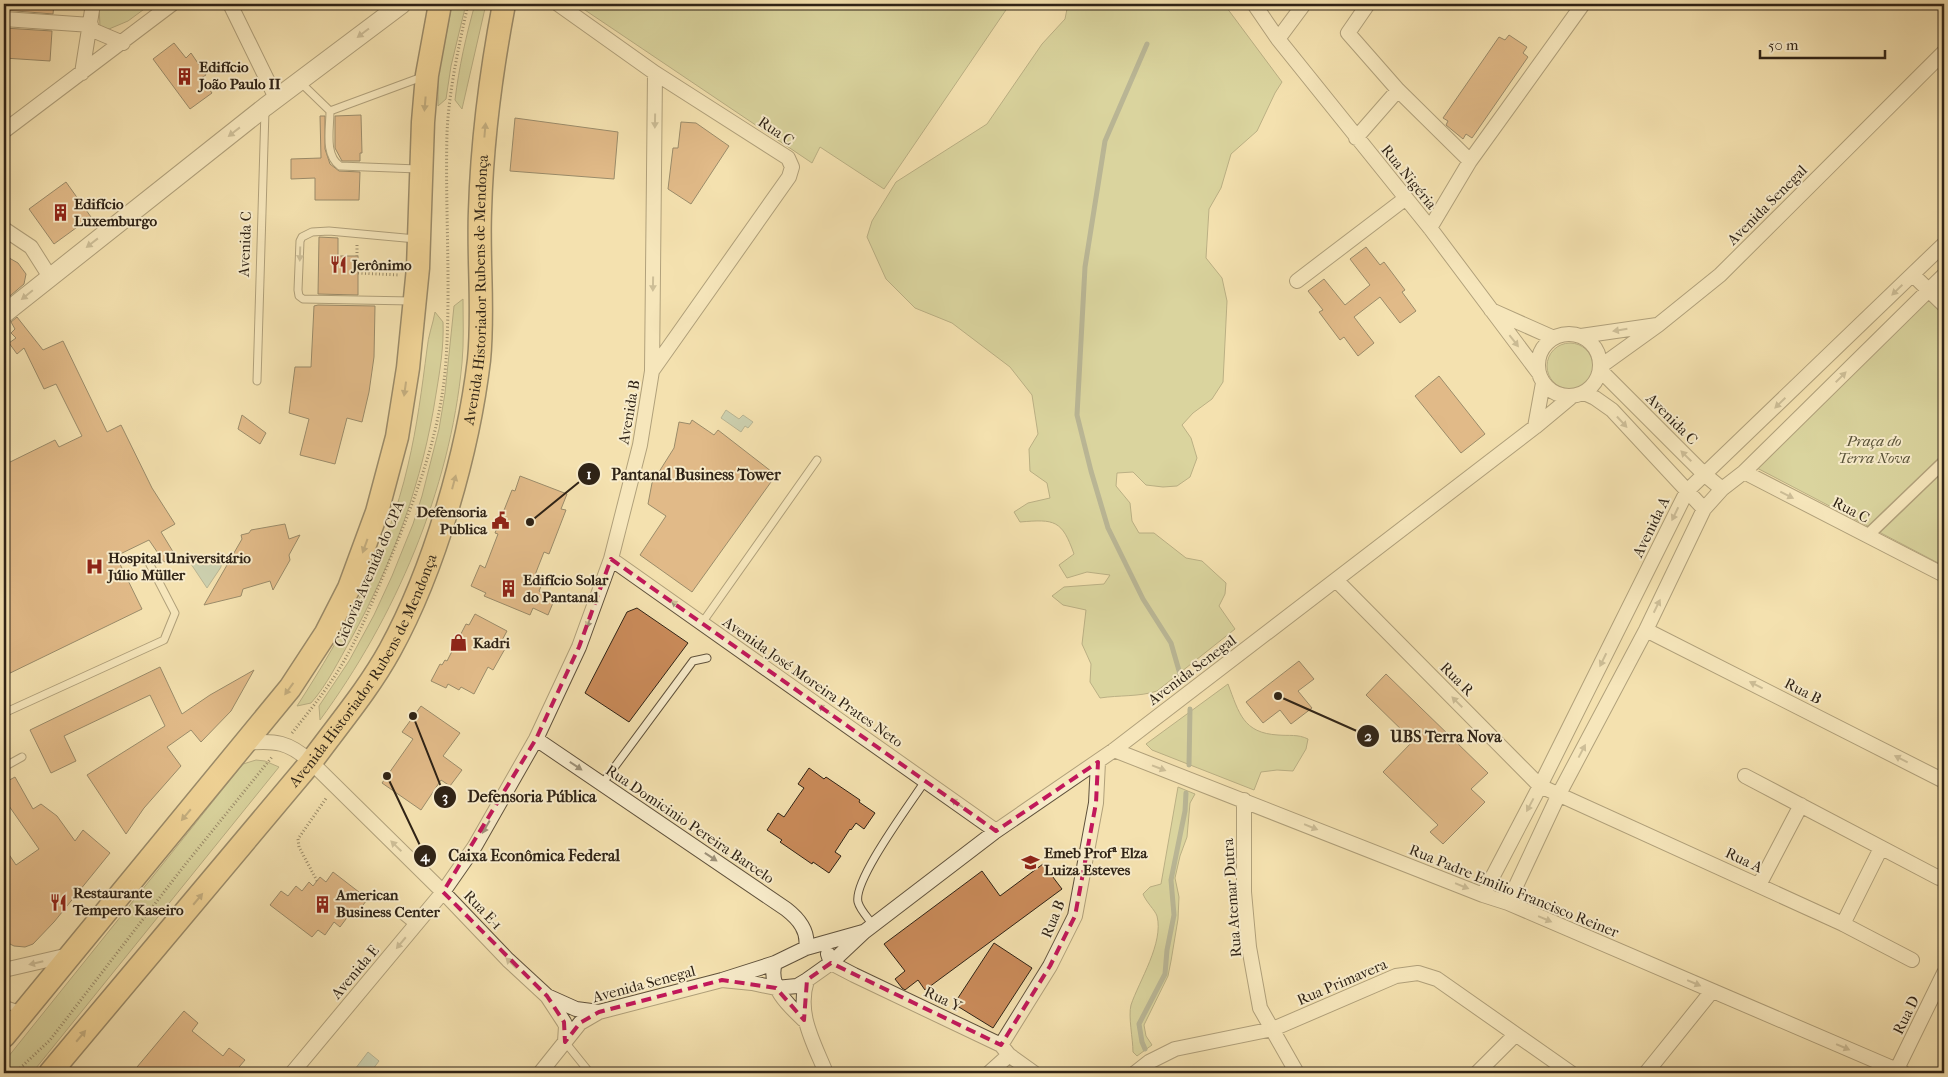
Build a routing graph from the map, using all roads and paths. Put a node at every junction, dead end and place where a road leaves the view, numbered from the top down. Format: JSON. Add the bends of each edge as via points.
{"nodes":[{"id":1,"x":93,"y":4,"type":"edge"},
{"id":2,"x":172,"y":4,"type":"edge"},
{"id":3,"x":230,"y":4,"type":"edge"},
{"id":4,"x":402,"y":4,"type":"edge"},
{"id":5,"x":440,"y":4,"type":"edge"},
{"id":6,"x":468,"y":4,"type":"edge"},
{"id":7,"x":504,"y":4,"type":"edge"},
{"id":8,"x":558,"y":4,"type":"edge"},
{"id":9,"x":1254,"y":4,"type":"edge"},
{"id":10,"x":1304,"y":4,"type":"edge"},
{"id":11,"x":1368,"y":4,"type":"edge"},
{"id":12,"x":1582,"y":4,"type":"edge"},
{"id":13,"x":4,"y":19,"type":"edge"},
{"id":14,"x":90,"y":27,"type":"junction"},
{"id":15,"x":1278,"y":39,"type":"junction"},
{"id":16,"x":123,"y":43,"type":"junction"},
{"id":17,"x":1944,"y":52,"type":"edge"},
{"id":18,"x":82,"y":73,"type":"junction"},
{"id":19,"x":655,"y":73,"type":"junction"},
{"id":20,"x":428,"y":75,"type":"junction"},
{"id":21,"x":299,"y":81,"type":"junction"},
{"id":22,"x":1398,"y":90,"type":"junction"},
{"id":23,"x":271,"y":102,"type":"junction"},
{"id":24,"x":330,"y":111,"type":"junction"},
{"id":25,"x":4,"y":131,"type":"edge"},
{"id":26,"x":1356,"y":138,"type":"junction"},
{"id":27,"x":1470,"y":161,"type":"junction"},
{"id":28,"x":422,"y":170,"type":"junction"},
{"id":29,"x":1406,"y":198,"type":"junction"},
{"id":30,"x":1430,"y":228,"type":"junction"},
{"id":31,"x":4,"y":229,"type":"edge"},
{"id":32,"x":419,"y":239,"type":"junction"},
{"id":33,"x":1944,"y":244,"type":"edge"},
{"id":34,"x":358,"y":273,"type":"dead end"},
{"id":35,"x":1913,"y":275,"type":"junction"},
{"id":36,"x":1944,"y":275,"type":"edge"},
{"id":37,"x":50,"y":276,"type":"junction"},
{"id":38,"x":418,"y":276,"type":"junction"},
{"id":39,"x":1297,"y":281,"type":"dead end"},
{"id":40,"x":1930,"y":290,"type":"junction"},
{"id":41,"x":415,"y":301,"type":"junction"},
{"id":42,"x":1944,"y":305,"type":"edge"},
{"id":43,"x":1490,"y":309,"type":"junction"},
{"id":44,"x":4,"y":314,"type":"edge"},
{"id":45,"x":1658,"y":325,"type":"junction"},
{"id":46,"x":1581,"y":336,"type":"junction"},
{"id":47,"x":1554,"y":338,"type":"junction"},
{"id":48,"x":1601,"y":368,"type":"junction"},
{"id":49,"x":652,"y":371,"type":"junction"},
{"id":50,"x":1541,"y":378,"type":"junction"},
{"id":51,"x":258,"y":381,"type":"dead end"},
{"id":52,"x":1577,"y":395,"type":"junction"},
{"id":53,"x":1535,"y":427,"type":"junction"},
{"id":54,"x":816,"y":460,"type":"dead end"},
{"id":55,"x":1944,"y":462,"type":"edge"},
{"id":56,"x":1744,"y":472,"type":"junction"},
{"id":57,"x":1704,"y":474,"type":"junction"},
{"id":58,"x":1722,"y":489,"type":"junction"},
{"id":59,"x":1687,"y":491,"type":"junction"},
{"id":60,"x":1704,"y":509,"type":"junction"},
{"id":61,"x":1867,"y":536,"type":"junction"},
{"id":62,"x":146,"y":557,"type":"dead end"},
{"id":63,"x":611,"y":559,"type":"junction"},
{"id":64,"x":1944,"y":575,"type":"edge"},
{"id":65,"x":1336,"y":580,"type":"junction"},
{"id":66,"x":702,"y":623,"type":"junction"},
{"id":67,"x":1646,"y":630,"type":"junction"},
{"id":68,"x":707,"y":658,"type":"dead end"},
{"id":69,"x":4,"y":713,"type":"edge"},
{"id":70,"x":536,"y":739,"type":"junction"},
{"id":71,"x":246,"y":743,"type":"junction"},
{"id":72,"x":283,"y":744,"type":"junction"},
{"id":73,"x":1114,"y":750,"type":"junction"},
{"id":74,"x":22,"y":756,"type":"dead end"},
{"id":75,"x":311,"y":762,"type":"junction"},
{"id":76,"x":1098,"y":762,"type":"junction"},
{"id":77,"x":4,"y":767,"type":"edge"},
{"id":78,"x":1745,"y":776,"type":"dead end"},
{"id":79,"x":925,"y":781,"type":"junction"},
{"id":80,"x":1944,"y":781,"type":"edge"},
{"id":81,"x":602,"y":784,"type":"junction"},
{"id":82,"x":334,"y":786,"type":"junction"},
{"id":83,"x":1540,"y":786,"type":"junction"},
{"id":84,"x":1559,"y":794,"type":"junction"},
{"id":85,"x":1244,"y":800,"type":"junction"},
{"id":86,"x":1801,"y":805,"type":"junction"},
{"id":87,"x":996,"y":831,"type":"junction"},
{"id":88,"x":1881,"y":848,"type":"junction"},
{"id":89,"x":1939,"y":878,"type":"dead end"},
{"id":90,"x":317,"y":881,"type":"dead end"},
{"id":91,"x":1759,"y":885,"type":"junction"},
{"id":92,"x":443,"y":892,"type":"junction"},
{"id":93,"x":1483,"y":895,"type":"junction"},
{"id":94,"x":1508,"y":903,"type":"junction"},
{"id":95,"x":399,"y":913,"type":"dead end"},
{"id":96,"x":1843,"y":924,"type":"junction"},
{"id":97,"x":415,"y":926,"type":"junction"},
{"id":98,"x":868,"y":928,"type":"junction"},
{"id":99,"x":825,"y":943,"type":"junction"},
{"id":100,"x":806,"y":948,"type":"junction"},
{"id":101,"x":69,"y":955,"type":"junction"},
{"id":102,"x":1912,"y":960,"type":"dead end"},
{"id":103,"x":775,"y":962,"type":"junction"},
{"id":104,"x":831,"y":962,"type":"junction"},
{"id":105,"x":4,"y":970,"type":"edge"},
{"id":106,"x":1944,"y":973,"type":"edge"},
{"id":107,"x":722,"y":980,"type":"junction"},
{"id":108,"x":807,"y":980,"type":"junction"},
{"id":109,"x":776,"y":988,"type":"junction"},
{"id":110,"x":1712,"y":991,"type":"junction"},
{"id":111,"x":547,"y":996,"type":"junction"},
{"id":112,"x":14,"y":1007,"type":"edge"},
{"id":113,"x":598,"y":1012,"type":"junction"},
{"id":114,"x":804,"y":1020,"type":"junction"},
{"id":115,"x":1273,"y":1029,"type":"junction"},
{"id":116,"x":1515,"y":1035,"type":"junction"},
{"id":117,"x":4,"y":1036,"type":"edge"},
{"id":118,"x":565,"y":1042,"type":"junction"},
{"id":119,"x":1005,"y":1050,"type":"junction"},
{"id":120,"x":1899,"y":1072,"type":"edge"},
{"id":121,"x":15,"y":1073,"type":"edge"},
{"id":122,"x":50,"y":1073,"type":"edge"},
{"id":123,"x":292,"y":1073,"type":"edge"},
{"id":124,"x":540,"y":1073,"type":"edge"},
{"id":125,"x":590,"y":1073,"type":"edge"},
{"id":126,"x":826,"y":1073,"type":"edge"},
{"id":127,"x":989,"y":1073,"type":"edge"},
{"id":128,"x":1034,"y":1073,"type":"edge"},
{"id":129,"x":1135,"y":1073,"type":"edge"},
{"id":130,"x":1297,"y":1073,"type":"edge"},
{"id":131,"x":1477,"y":1073,"type":"edge"},
{"id":132,"x":1571,"y":1073,"type":"edge"},
{"id":133,"x":1646,"y":1073,"type":"edge"}],
"edges":[{"from":1,"to":14,"type":"street"},
{"from":2,"to":16,"type":"street"},
{"from":3,"to":23,"type":"street"},
{"from":4,"to":21,"type":"street","one_way":true},
{"from":5,"to":20,"type":"main road"},
{"from":6,"to":72,"type":"path","name":"Ciclovia Avenida do CPA","via":[[451,91],[447,133],[449,292],[446,362],[428,460],[358,635],[338,671]]},
{"from":75,"to":7,"type":"main road","name":"Avenida Historiador Rubens de Mendonça","one_way":true,"via":[[373,677],[408,613],[436,541],[463,447],[477,370],[482,319],[482,162]]},
{"from":8,"to":19,"type":"street","name":"Rua C"},
{"from":9,"to":15,"type":"street","name":"Rua Nigéria"},
{"from":10,"to":15,"type":"street"},
{"from":11,"to":22,"type":"street","via":[[1348,33]]},
{"from":12,"to":27,"type":"street"},
{"from":13,"to":14,"type":"street"},
{"from":14,"to":16,"type":"street"},
{"from":14,"to":18,"type":"street"},
{"from":15,"to":26,"type":"street","name":"Rua Nigéria"},
{"from":16,"to":18,"type":"street"},
{"from":17,"to":45,"type":"street","name":"Avenida Senegal","via":[[1720,275]]},
{"from":18,"to":25,"type":"street"},
{"from":19,"to":49,"type":"street","name":"Avenida B","one_way":true},
{"from":19,"to":49,"type":"street","name":"Rua C","via":[[788,158],[792,167],[790,177]]},
{"from":20,"to":24,"type":"lane"},
{"from":20,"to":28,"type":"main road","one_way":true},
{"from":21,"to":23,"type":"street"},
{"from":21,"to":24,"type":"lane"},
{"from":22,"to":26,"type":"street"},
{"from":22,"to":27,"type":"street"},
{"from":23,"to":37,"type":"street","one_way":true},
{"from":23,"to":51,"type":"lane","name":"Avenida C"},
{"from":24,"to":28,"type":"lane","via":[[330,154],[340,166]]},
{"from":26,"to":29,"type":"street","name":"Rua Nigéria"},
{"from":27,"to":30,"type":"street"},
{"from":28,"to":32,"type":"main road"},
{"from":29,"to":30,"type":"street","name":"Rua Nigéria"},
{"from":29,"to":39,"type":"street"},
{"from":30,"to":43,"type":"street","name":"Rua Nigéria"},
{"from":31,"to":37,"type":"street","via":[[31,247]]},
{"from":32,"to":38,"type":"main road"},
{"from":32,"to":41,"type":"lane","one_way":true,"via":[[329,231],[312,232],[300,241],[298,290],[303,299]]},
{"from":33,"to":35,"type":"street","name":"Avenida A"},
{"from":34,"to":38,"type":"path"},
{"from":35,"to":40,"type":"street"},
{"from":35,"to":57,"type":"street","name":"Avenida A","one_way":true},
{"from":36,"to":40,"type":"street"},
{"from":37,"to":44,"type":"street","one_way":true},
{"from":38,"to":41,"type":"main road"},
{"from":40,"to":42,"type":"street"},
{"from":56,"to":40,"type":"street","one_way":true},
{"from":41,"to":71,"type":"main road","one_way":true,"via":[[395,445],[377,512],[349,588],[326,633],[290,688]]},
{"from":43,"to":47,"type":"street"},
{"from":43,"to":50,"type":"street","name":"Rua Nigéria","one_way":true},
{"from":45,"to":46,"type":"street","one_way":true},
{"from":45,"to":48,"type":"street","name":"Avenida Senegal"},
{"from":46,"to":47,"type":"street","via":[[1568,334]]},
{"from":46,"to":48,"type":"street","via":[[1592,343],[1599,354]]},
{"from":47,"to":50,"type":"street","via":[[1544,346],[1538,358]]},
{"from":48,"to":52,"type":"street","via":[[1593,387]]},
{"from":57,"to":48,"type":"street","name":"Avenida C","one_way":true},
{"from":49,"to":63,"type":"street","name":"Avenida B","via":[[640,445]]},
{"from":50,"to":52,"type":"street","name":"Rua Nigéria","via":[[1556,393]]},
{"from":50,"to":53,"type":"street"},
{"from":52,"to":53,"type":"street","name":"Avenida Senegal"},
{"from":52,"to":59,"type":"street","one_way":true,"via":[[1595,398],[1612,410]]},
{"from":53,"to":65,"type":"street","name":"Avenida Senegal"},
{"from":54,"to":66,"type":"lane"},
{"from":55,"to":61,"type":"street"},
{"from":56,"to":58,"type":"street"},
{"from":56,"to":61,"type":"street","name":"Rua C","one_way":true},
{"from":57,"to":58,"type":"street","name":"Avenida C"},
{"from":57,"to":59,"type":"street","name":"Avenida A"},
{"from":58,"to":60,"type":"street"},
{"from":59,"to":60,"type":"street"},
{"from":59,"to":83,"type":"street","name":"Avenida A","one_way":true},
{"from":67,"to":60,"type":"street","one_way":true},
{"from":61,"to":64,"type":"street","name":"Rua C"},
{"from":62,"to":69,"type":"lane","via":[[175,613],[164,640]]},
{"from":66,"to":63,"type":"street","name":"Avenida José Moreira Prates Neto","one_way":true},
{"from":63,"to":70,"type":"street","name":"Avenida B","one_way":true,"via":[[579,647]]},
{"from":65,"to":73,"type":"street","name":"Avenida Senegal"},
{"from":83,"to":65,"type":"street","name":"Rua R","one_way":true},
{"from":79,"to":66,"type":"street","name":"Avenida José Moreira Prates Neto","one_way":true},
{"from":80,"to":67,"type":"street","name":"Rua B","one_way":true},
{"from":84,"to":67,"type":"street","one_way":true},
{"from":68,"to":81,"type":"lane","via":[[693,661]]},
{"from":70,"to":81,"type":"street","name":"Rua Domicinio Pereira Barcelo","one_way":true},
{"from":70,"to":92,"type":"street","name":"Avenida B","one_way":true,"via":[[475,846]]},
{"from":71,"to":72,"type":"street","via":[[272,741]]},
{"from":71,"to":101,"type":"main road","one_way":true},
{"from":72,"to":75,"type":"street","name":"Rua E-1"},
{"from":72,"to":121,"type":"path","name":"Ciclovia Avenida do CPA","via":[[50,1040]]},
{"from":73,"to":76,"type":"street","name":"Avenida Senegal"},
{"from":73,"to":85,"type":"street","name":"Rua Padre Emilio Francisco Reiner","one_way":true},
{"from":74,"to":77,"type":"lane"},
{"from":75,"to":82,"type":"street","name":"Rua E-1"},
{"from":122,"to":75,"type":"main road","name":"Avenida Historiador Rubens de Mendonça","one_way":true},
{"from":76,"to":87,"type":"street","name":"Avenida Senegal"},
{"from":76,"to":119,"type":"street","name":"Rua B","via":[[1096,803],[1075,916]]},
{"from":78,"to":86,"type":"street"},
{"from":87,"to":79,"type":"street","name":"Avenida José Moreira Prates Neto","one_way":true},
{"from":79,"to":98,"type":"lane","via":[[871,863],[859,889],[858,903]]},
{"from":81,"to":100,"type":"street","name":"Rua Domicinio Pereira Barcelo","one_way":true,"via":[[793,914],[806,934]]},
{"from":82,"to":90,"type":"path","via":[[298,839]]},
{"from":92,"to":82,"type":"street","name":"Rua E-1","one_way":true},
{"from":83,"to":84,"type":"street","name":"Rua R"},
{"from":83,"to":93,"type":"street","name":"Avenida A","one_way":true},
{"from":84,"to":91,"type":"street","name":"Rua A"},
{"from":84,"to":94,"type":"street"},
{"from":85,"to":93,"type":"street","name":"Rua Padre Emilio Francisco Reiner","one_way":true},
{"from":85,"to":115,"type":"street","name":"Rua Atemar Dutra","via":[[1244,892],[1249,947],[1260,1008]]},
{"from":86,"to":88,"type":"street"},
{"from":86,"to":91,"type":"street"},
{"from":87,"to":98,"type":"street","name":"Avenida Senegal"},
{"from":88,"to":89,"type":"street"},
{"from":88,"to":96,"type":"street"},
{"from":91,"to":96,"type":"street","name":"Rua A"},
{"from":92,"to":97,"type":"street","name":"Avenida E"},
{"from":111,"to":92,"type":"street","name":"Rua E-1","one_way":true},
{"from":93,"to":94,"type":"street","name":"Rua Padre Emilio Francisco Reiner"},
{"from":94,"to":110,"type":"street","name":"Rua Padre Emilio Francisco Reiner","one_way":true},
{"from":95,"to":97,"type":"lane"},
{"from":96,"to":102,"type":"street","name":"Rua A"},
{"from":97,"to":123,"type":"street","name":"Avenida E","one_way":true},
{"from":98,"to":99,"type":"street","name":"Avenida Senegal"},
{"from":98,"to":104,"type":"street","name":"Avenida Senegal"},
{"from":99,"to":100,"type":"street","name":"Avenida Senegal"},
{"from":99,"to":104,"type":"street"},
{"from":100,"to":103,"type":"street","name":"Avenida Senegal"},
{"from":101,"to":105,"type":"street","one_way":true},
{"from":101,"to":112,"type":"main road"},
{"from":103,"to":107,"type":"street","name":"Avenida Senegal"},
{"from":103,"to":109,"type":"street"},
{"from":104,"to":108,"type":"street","name":"Avenida Senegal"},
{"from":104,"to":119,"type":"street","name":"Rua Y"},
{"from":106,"to":120,"type":"street","name":"Rua D"},
{"from":107,"to":109,"type":"street","name":"Avenida Senegal"},
{"from":107,"to":113,"type":"street","name":"Avenida Senegal"},
{"from":108,"to":109,"type":"street","name":"Avenida Senegal","via":[[797,986]]},
{"from":108,"to":114,"type":"street","via":[[803,998]]},
{"from":109,"to":114,"type":"street"},
{"from":110,"to":120,"type":"street","name":"Rua Padre Emilio Francisco Reiner","one_way":true},
{"from":110,"to":133,"type":"street"},
{"from":111,"to":113,"type":"street","name":"Rua E-1","via":[[576,1009]]},
{"from":111,"to":118,"type":"street","name":"Rua E-1","via":[[566,1026]]},
{"from":112,"to":117,"type":"main road"},
{"from":113,"to":118,"type":"street","name":"Avenida Senegal","via":[[580,1023]]},
{"from":114,"to":126,"type":"street"},
{"from":115,"to":116,"type":"street","name":"Rua Primavera","via":[[1396,976],[1418,973],[1436,980]]},
{"from":115,"to":129,"type":"street","name":"Rua Primavera","via":[[1175,1049]]},
{"from":115,"to":130,"type":"street","name":"Rua Atemar Dutra"},
{"from":116,"to":131,"type":"street"},
{"from":116,"to":132,"type":"street","name":"Rua Primavera"},
{"from":118,"to":124,"type":"street","name":"Avenida Senegal"},
{"from":118,"to":125,"type":"lane"},
{"from":119,"to":127,"type":"street","name":"Rua B"},
{"from":119,"to":128,"type":"street","name":"Rua Y"}]}
